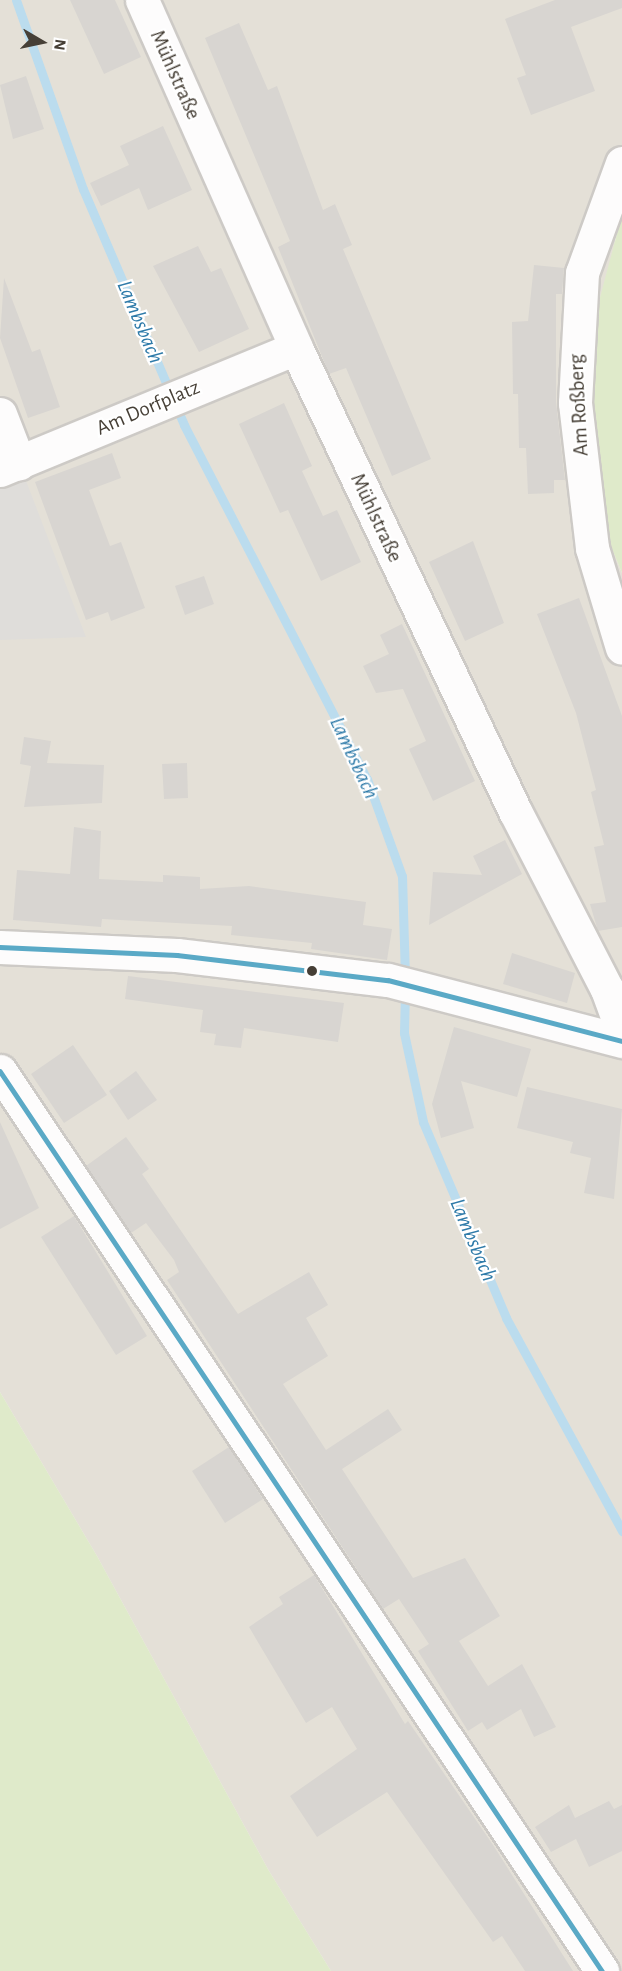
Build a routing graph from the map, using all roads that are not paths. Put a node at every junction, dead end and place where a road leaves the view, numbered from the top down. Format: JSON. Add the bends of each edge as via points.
{"nodes":[{"id":1,"x":142,"y":0,"type":"edge"},
{"id":2,"x":622,"y":163,"type":"edge"},
{"id":3,"x":296,"y":348,"type":"junction"},
{"id":4,"x":0,"y":414,"type":"edge"},
{"id":5,"x":9,"y":466,"type":"edge"},
{"id":6,"x":622,"y":648,"type":"edge"},
{"id":7,"x":0,"y":947,"type":"edge"},
{"id":8,"x":622,"y":1030,"type":"edge"},
{"id":9,"x":622,"y":1041,"type":"edge"},
{"id":10,"x":0,"y":1071,"type":"edge"},
{"id":11,"x":602,"y":1971,"type":"edge"}],
"edges":[{"from":1,"to":3,"type":"street","name":"Mühlstraße"},
{"from":2,"to":6,"type":"street","name":"Am Roßberg","via":[[582,273],[575,403],[592,548]]},
{"from":3,"to":5,"type":"street","name":"Am Dorfplatz"},
{"from":3,"to":8,"type":"street","name":"Mühlstraße","via":[[515,811],[608,989]]},
{"from":4,"to":5,"type":"street"},
{"from":7,"to":9,"type":"street","via":[[177,955],[388,980]]},
{"from":10,"to":11,"type":"street"}]}
